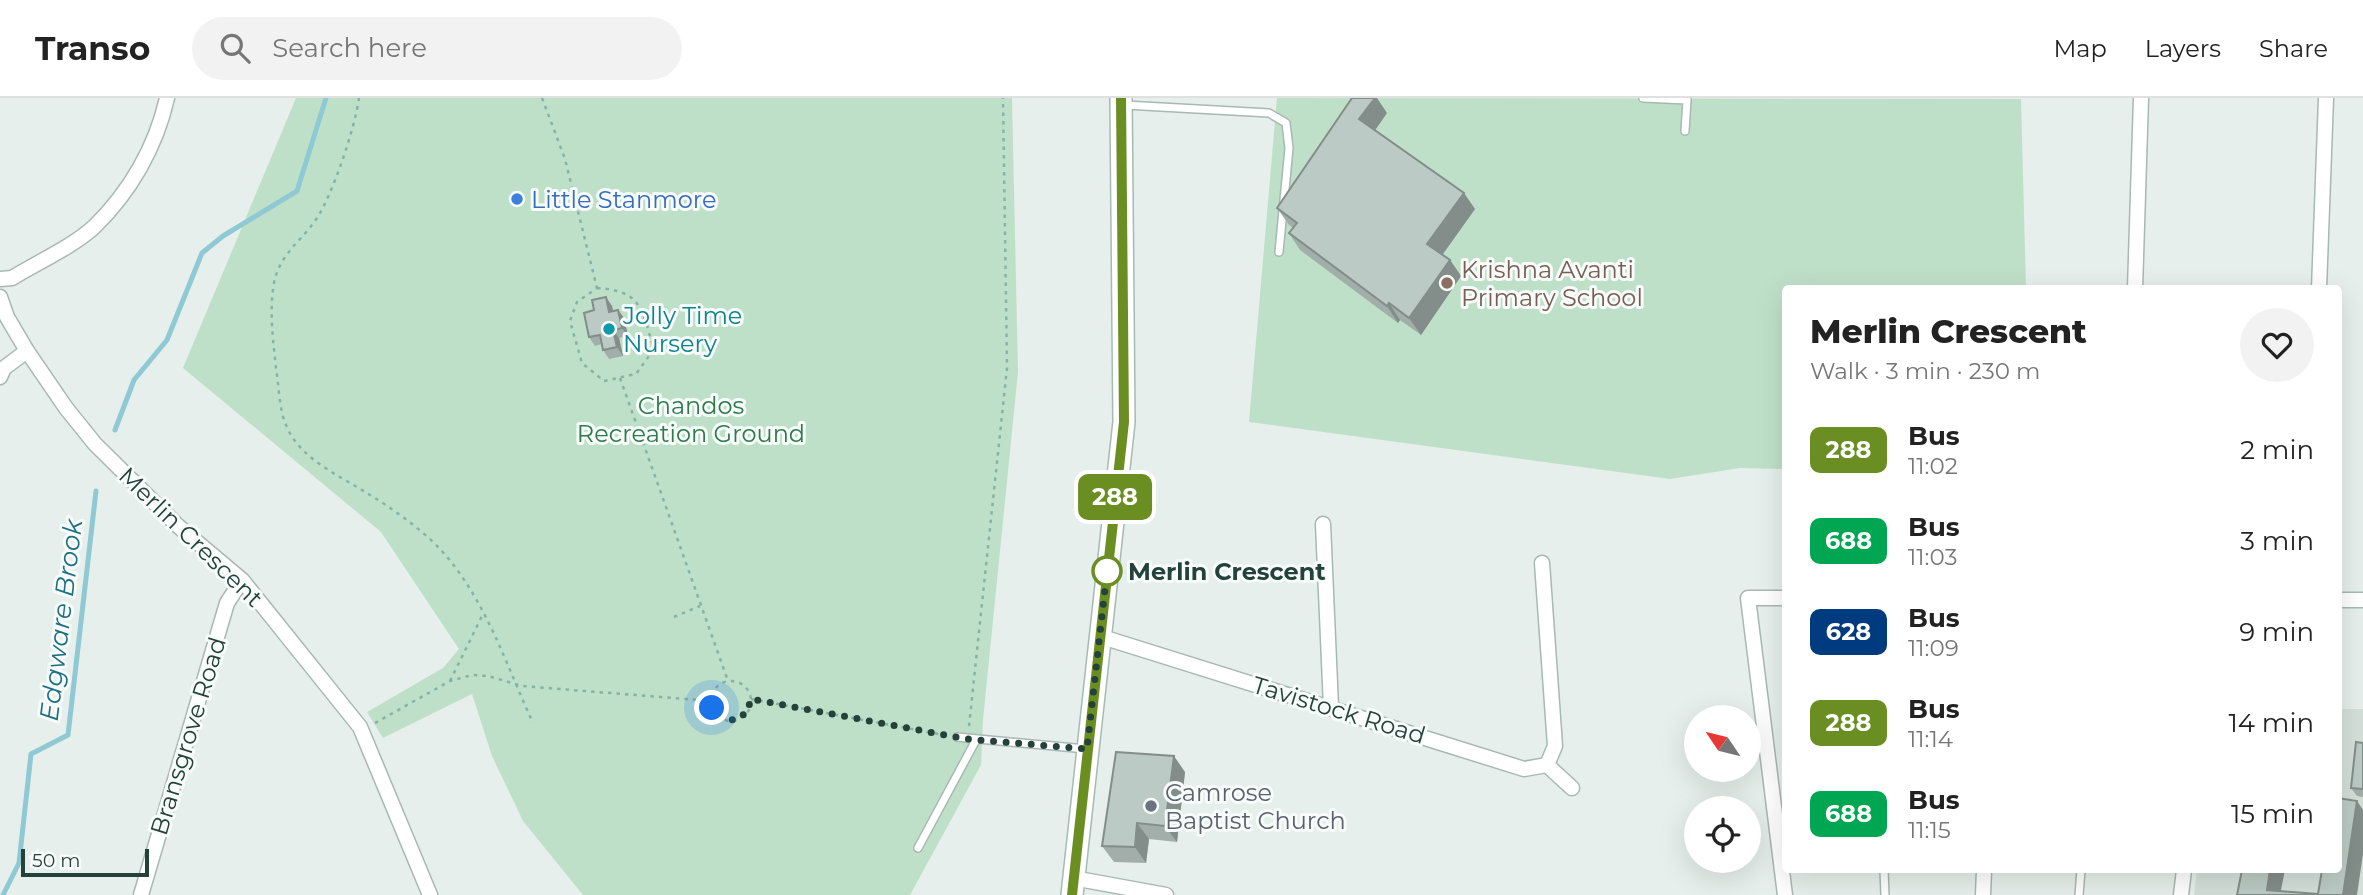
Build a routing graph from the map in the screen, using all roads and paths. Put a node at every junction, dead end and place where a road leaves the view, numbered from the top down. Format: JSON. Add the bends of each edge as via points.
{"nodes":[{"id":1,"x":167,"y":98,"type":"edge"},
{"id":2,"x":359,"y":98,"type":"edge"},
{"id":3,"x":542,"y":98,"type":"edge"},
{"id":4,"x":1003,"y":98,"type":"edge"},
{"id":5,"x":1201,"y":98,"type":"edge"},
{"id":6,"x":1643,"y":98,"type":"edge"},
{"id":7,"x":2141,"y":98,"type":"edge"},
{"id":8,"x":2326,"y":98,"type":"edge"},
{"id":9,"x":1121,"y":101,"type":"edge"},
{"id":10,"x":1198,"y":108,"type":"junction"},
{"id":11,"x":1685,"y":131,"type":"dead end"},
{"id":12,"x":1279,"y":252,"type":"dead end"},
{"id":13,"x":0,"y":279,"type":"edge"},
{"id":14,"x":2135,"y":285,"type":"edge"},
{"id":15,"x":2319,"y":285,"type":"edge"},
{"id":16,"x":597,"y":288,"type":"junction"},
{"id":17,"x":0,"y":297,"type":"edge"},
{"id":18,"x":27,"y":351,"type":"junction"},
{"id":19,"x":0,"y":377,"type":"edge"},
{"id":20,"x":620,"y":378,"type":"junction"},
{"id":21,"x":1323,"y":524,"type":"dead end"},
{"id":22,"x":1542,"y":563,"type":"dead end"},
{"id":23,"x":242,"y":580,"type":"junction"},
{"id":24,"x":1782,"y":598,"type":"edge"},
{"id":25,"x":2342,"y":600,"type":"edge"},
{"id":26,"x":2363,"y":600,"type":"edge"},
{"id":27,"x":701,"y":606,"type":"junction"},
{"id":28,"x":483,"y":613,"type":"junction"},
{"id":29,"x":674,"y":617,"type":"dead end"},
{"id":30,"x":1099,"y":636,"type":"junction"},
{"id":31,"x":450,"y":681,"type":"junction"},
{"id":32,"x":728,"y":681,"type":"junction"},
{"id":33,"x":515,"y":684,"type":"junction"},
{"id":34,"x":751,"y":699,"type":"junction"},
{"id":35,"x":711,"y":701,"type":"junction"},
{"id":36,"x":1331,"y":707,"type":"junction"},
{"id":37,"x":533,"y":723,"type":"dead end"},
{"id":38,"x":360,"y":727,"type":"junction"},
{"id":39,"x":957,"y":737,"type":"joint"},
{"id":40,"x":972,"y":739,"type":"junction"},
{"id":41,"x":1087,"y":749,"type":"junction"},
{"id":42,"x":1547,"y":765,"type":"junction"},
{"id":43,"x":1572,"y":788,"type":"dead end"},
{"id":44,"x":918,"y":848,"type":"dead end"},
{"id":45,"x":1782,"y":871,"type":"edge"},
{"id":46,"x":1782,"y":873,"type":"edge"},
{"id":47,"x":1884,"y":873,"type":"edge"},
{"id":48,"x":1984,"y":873,"type":"edge"},
{"id":49,"x":2081,"y":873,"type":"edge"},
{"id":50,"x":2184,"y":873,"type":"edge"},
{"id":51,"x":1072,"y":886,"type":"edge"},
{"id":52,"x":424,"y":893,"type":"edge"},
{"id":53,"x":141,"y":895,"type":"edge"},
{"id":54,"x":1166,"y":895,"type":"edge"},
{"id":55,"x":1785,"y":895,"type":"edge"},
{"id":56,"x":1885,"y":895,"type":"edge"},
{"id":57,"x":1983,"y":895,"type":"edge"},
{"id":58,"x":2079,"y":895,"type":"edge"},
{"id":59,"x":2181,"y":895,"type":"edge"}],
"edges":[{"from":1,"to":13,"type":"street","via":[[139,174],[93,228],[12,278]]},
{"from":2,"to":28,"type":"path","via":[[344,151],[316,219],[289,251],[275,281],[273,342],[285,424],[295,443],[320,464],[374,496],[430,539],[459,573]]},
{"from":3,"to":16,"type":"path","via":[[565,159]]},
{"from":4,"to":40,"type":"path","via":[[1007,368]]},
{"from":5,"to":10,"type":"lane"},
{"from":6,"to":11,"type":"lane","via":[[1687,100]]},
{"from":7,"to":14,"type":"street"},
{"from":8,"to":15,"type":"street"},
{"from":9,"to":10,"type":"lane"},
{"from":9,"to":30,"type":"street","via":[[1124,422]]},
{"from":10,"to":12,"type":"lane","via":[[1269,113],[1286,123],[1289,148]]},
{"from":16,"to":20,"type":"path","via":[[577,302],[570,321],[575,344],[582,363],[604,380]]},
{"from":16,"to":20,"type":"path","via":[[622,289],[639,301],[654,349],[635,374]]},
{"from":17,"to":18,"type":"street","name":"Merlin Crescent"},
{"from":18,"to":19,"type":"street","via":[[4,368]]},
{"from":18,"to":23,"type":"street","name":"Merlin Crescent","via":[[95,444],[178,526]]},
{"from":20,"to":27,"type":"path"},
{"from":21,"to":36,"type":"street"},
{"from":22,"to":42,"type":"street","via":[[1555,746]]},
{"from":23,"to":38,"type":"street","name":"Merlin Crescent"},
{"from":23,"to":53,"type":"street","name":"Bransgrove Road","via":[[227,603]]},
{"from":24,"to":45,"type":"street","via":[[1748,598]]},
{"from":25,"to":26,"type":"street"},
{"from":27,"to":29,"type":"path"},
{"from":27,"to":32,"type":"path"},
{"from":28,"to":31,"type":"path"},
{"from":28,"to":33,"type":"path"},
{"from":30,"to":36,"type":"street","name":"Tavistock Road"},
{"from":30,"to":41,"type":"street"},
{"from":31,"to":33,"type":"path","via":[[472,675]]},
{"from":31,"to":38,"type":"path","via":[[374,724]]},
{"from":32,"to":34,"type":"path","via":[[746,687]]},
{"from":32,"to":35,"type":"path","via":[[716,688]]},
{"from":33,"to":35,"type":"path"},
{"from":33,"to":37,"type":"path"},
{"from":34,"to":35,"type":"path","via":[[743,718],[729,721],[716,714]]},
{"from":34,"to":39,"type":"path"},
{"from":36,"to":42,"type":"street","name":"Tavistock Road","via":[[1524,769]]},
{"from":38,"to":52,"type":"street","name":"Merlin Crescent"},
{"from":39,"to":40,"type":"lane"},
{"from":40,"to":41,"type":"lane"},
{"from":40,"to":44,"type":"lane"},
{"from":41,"to":51,"type":"street"},
{"from":42,"to":43,"type":"street"},
{"from":46,"to":55,"type":"street"},
{"from":47,"to":56,"type":"lane"},
{"from":48,"to":57,"type":"street"},
{"from":49,"to":58,"type":"lane"},
{"from":50,"to":59,"type":"street"},
{"from":51,"to":54,"type":"street"}]}
